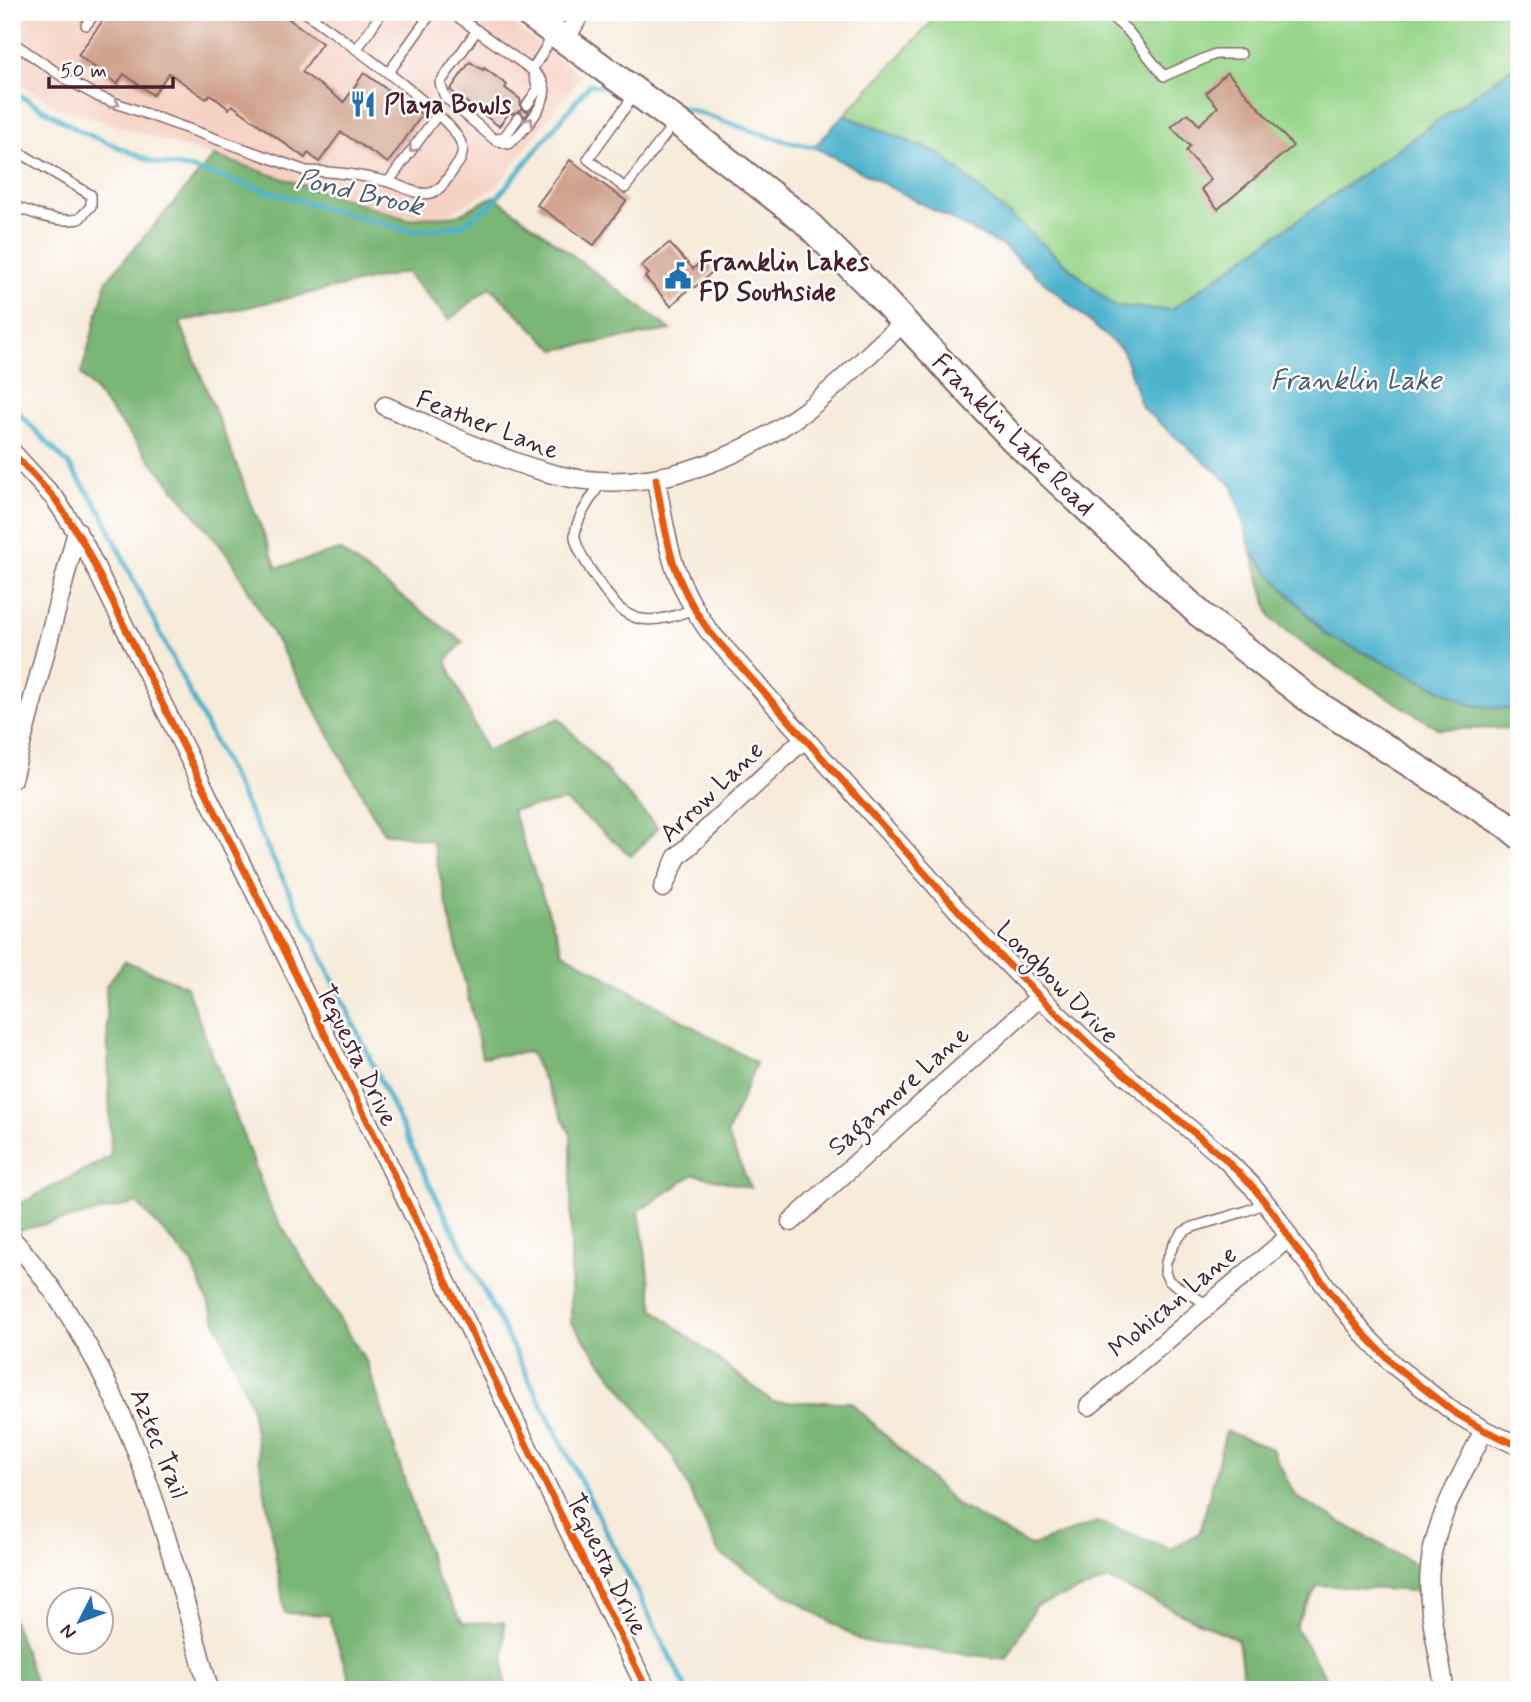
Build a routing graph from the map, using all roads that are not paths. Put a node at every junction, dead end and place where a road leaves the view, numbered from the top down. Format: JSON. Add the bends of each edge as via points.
{"nodes":[{"id":1,"x":96,"y":12,"type":"edge"},
{"id":2,"x":305,"y":12,"type":"edge"},
{"id":3,"x":382,"y":12,"type":"edge"},
{"id":4,"x":432,"y":12,"type":"edge"},
{"id":5,"x":451,"y":12,"type":"edge"},
{"id":6,"x":526,"y":12,"type":"edge"},
{"id":7,"x":581,"y":12,"type":"edge"},
{"id":8,"x":1106,"y":12,"type":"edge"},
{"id":9,"x":86,"y":24,"type":"dead end"},
{"id":10,"x":477,"y":30,"type":"junction"},
{"id":11,"x":560,"y":36,"type":"junction"},
{"id":12,"x":12,"y":41,"type":"edge"},
{"id":13,"x":357,"y":49,"type":"junction"},
{"id":14,"x":1241,"y":54,"type":"dead end"},
{"id":15,"x":532,"y":70,"type":"junction"},
{"id":16,"x":389,"y":72,"type":"junction"},
{"id":17,"x":627,"y":92,"type":"junction"},
{"id":18,"x":527,"y":105,"type":"dead end"},
{"id":19,"x":438,"y":114,"type":"junction"},
{"id":20,"x":517,"y":118,"type":"dead end"},
{"id":21,"x":683,"y":127,"type":"junction"},
{"id":22,"x":495,"y":140,"type":"junction"},
{"id":23,"x":12,"y":148,"type":"edge"},
{"id":24,"x":389,"y":181,"type":"junction"},
{"id":25,"x":12,"y":205,"type":"edge"},
{"id":26,"x":904,"y":322,"type":"junction"},
{"id":27,"x":385,"y":406,"type":"dead end"},
{"id":28,"x":12,"y":453,"type":"edge"},
{"id":29,"x":656,"y":479,"type":"junction"},
{"id":30,"x":602,"y":481,"type":"junction"},
{"id":31,"x":77,"y":531,"type":"junction"},
{"id":32,"x":694,"y":609,"type":"junction"},
{"id":33,"x":804,"y":738,"type":"junction"},
{"id":34,"x":12,"y":779,"type":"edge"},
{"id":35,"x":1519,"y":835,"type":"edge"},
{"id":36,"x":663,"y":888,"type":"dead end"},
{"id":37,"x":1040,"y":997,"type":"junction"},
{"id":38,"x":1265,"y":1203,"type":"junction"},
{"id":39,"x":791,"y":1222,"type":"dead end"},
{"id":40,"x":1289,"y":1237,"type":"junction"},
{"id":41,"x":12,"y":1239,"type":"edge"},
{"id":42,"x":1208,"y":1305,"type":"junction"},
{"id":43,"x":1089,"y":1406,"type":"dead end"},
{"id":44,"x":1484,"y":1430,"type":"junction"},
{"id":45,"x":1519,"y":1446,"type":"edge"},
{"id":46,"x":1444,"y":1686,"type":"dead end"},
{"id":47,"x":209,"y":1690,"type":"edge"},
{"id":48,"x":647,"y":1690,"type":"edge"}],
"edges":[{"from":1,"to":9,"type":"lane"},
{"from":2,"to":13,"type":"lane"},
{"from":3,"to":13,"type":"lane"},
{"from":4,"to":16,"type":"lane"},
{"from":5,"to":10,"type":"lane"},
{"from":6,"to":11,"type":"main road","name":"Franklin Lake Road"},
{"from":7,"to":11,"type":"street"},
{"from":8,"to":14,"type":"lane","via":[[1128,31],[1164,76],[1215,54]]},
{"from":10,"to":15,"type":"lane"},
{"from":10,"to":22,"type":"lane","via":[[440,83],[441,91]]},
{"from":11,"to":15,"type":"lane"},
{"from":11,"to":17,"type":"main road","name":"Franklin Lake Road"},
{"from":12,"to":24,"type":"lane","one_way":true,"via":[[99,97],[306,171]]},
{"from":13,"to":16,"type":"lane"},
{"from":15,"to":18,"type":"lane","via":[[538,89]]},
{"from":22,"to":15,"type":"lane","one_way":true,"via":[[509,144],[544,100],[544,85]]},
{"from":16,"to":19,"type":"lane"},
{"from":17,"to":21,"type":"main road","name":"Franklin Lake Road"},
{"from":17,"to":21,"type":"lane","via":[[618,117],[588,159],[625,188],[658,146]]},
{"from":19,"to":24,"type":"lane","one_way":true},
{"from":19,"to":24,"type":"lane","via":[[459,138],[463,149],[460,162],[433,192],[419,193]]},
{"from":20,"to":22,"type":"lane","via":[[505,136]]},
{"from":21,"to":26,"type":"main road","name":"Franklin Lake Road","via":[[803,219]]},
{"from":23,"to":25,"type":"lane","via":[[91,195],[91,206],[79,219],[67,221]]},
{"from":26,"to":29,"type":"street","name":"Feather Lane","via":[[808,409],[775,432],[699,468]]},
{"from":26,"to":35,"type":"main road","name":"Franklin Lake Road","via":[[1013,439],[1200,614],[1310,700]]},
{"from":27,"to":30,"type":"street","name":"Feather Lane","via":[[520,464]]},
{"from":28,"to":31,"type":"street","name":"Tequesta Drive"},
{"from":29,"to":30,"type":"street","name":"Feather Lane"},
{"from":29,"to":32,"type":"street","name":"Longbow Drive","via":[[668,550]]},
{"from":30,"to":32,"type":"lane","via":[[575,534],[577,548],[619,608],[639,619],[653,620]]},
{"from":31,"to":34,"type":"street"},
{"from":31,"to":48,"type":"street","name":"Tequesta Drive"},
{"from":32,"to":33,"type":"street","name":"Longbow Drive"},
{"from":33,"to":36,"type":"street","name":"Arrow Lane","via":[[677,858]]},
{"from":33,"to":37,"type":"street","name":"Longbow Drive"},
{"from":37,"to":38,"type":"street","name":"Longbow Drive","via":[[1223,1157]]},
{"from":37,"to":39,"type":"street","name":"Sagamore Lane"},
{"from":38,"to":40,"type":"street","name":"Longbow Drive"},
{"from":38,"to":42,"type":"lane","via":[[1193,1227],[1174,1244],[1166,1262],[1169,1281]]},
{"from":40,"to":42,"type":"street","name":"Mohican Lane"},
{"from":40,"to":44,"type":"street","name":"Longbow Drive","via":[[1363,1333],[1395,1366]]},
{"from":41,"to":47,"type":"street","name":"Aztec Trail","via":[[62,1302],[117,1403],[164,1524]]},
{"from":42,"to":43,"type":"street","name":"Mohican Lane"},
{"from":44,"to":45,"type":"street","name":"Longbow Drive"},
{"from":44,"to":46,"type":"street","via":[[1440,1523],[1430,1568]]}]}
